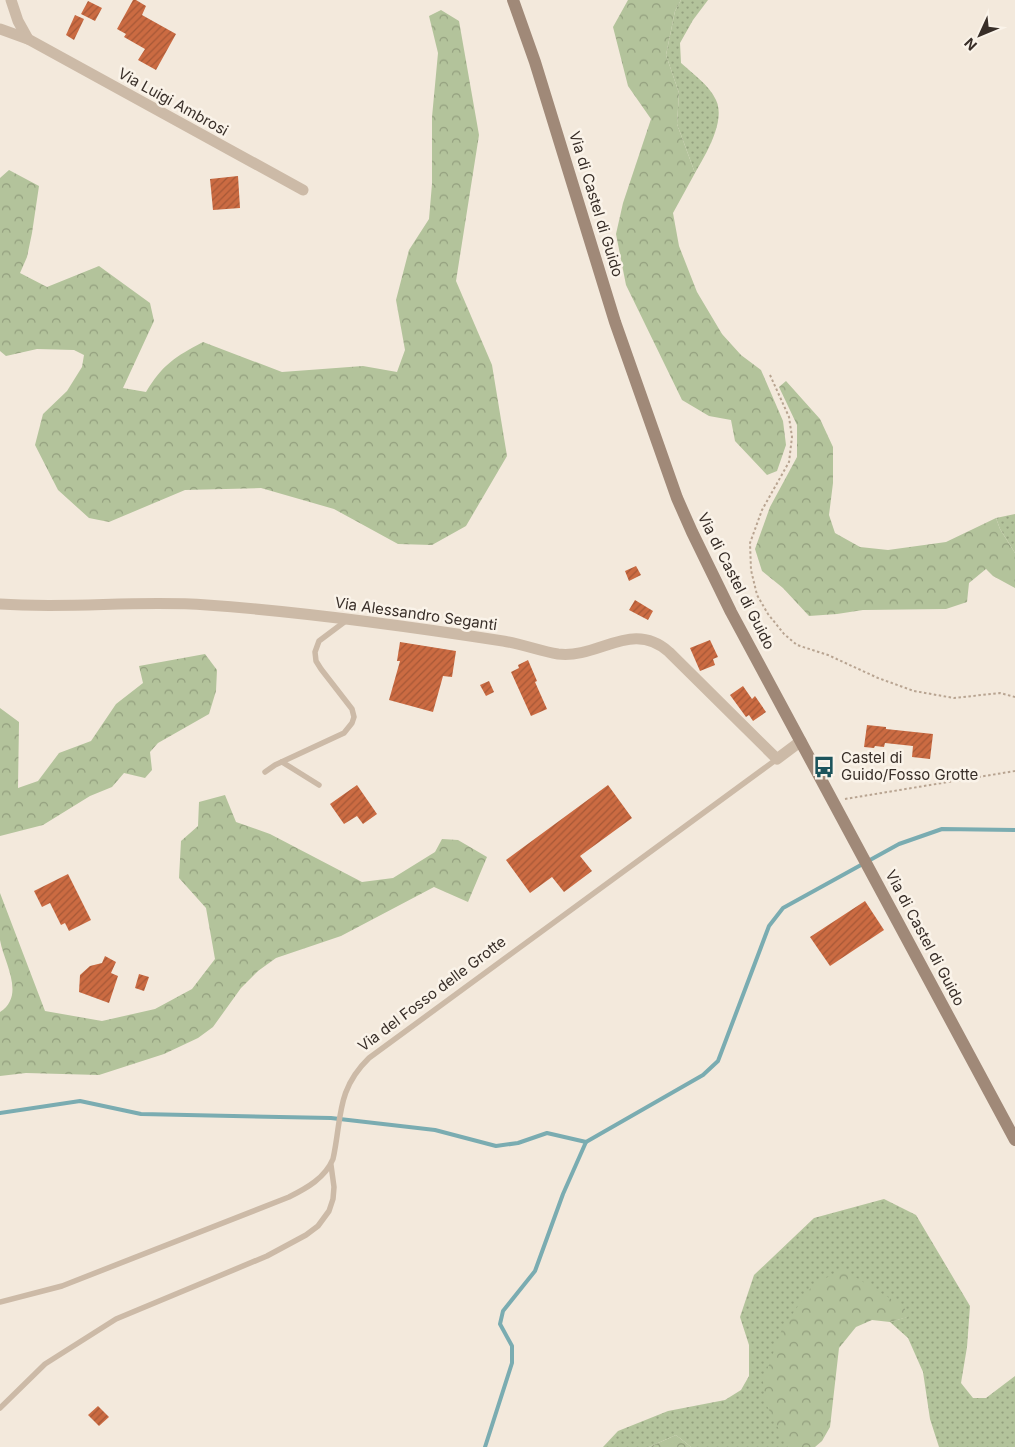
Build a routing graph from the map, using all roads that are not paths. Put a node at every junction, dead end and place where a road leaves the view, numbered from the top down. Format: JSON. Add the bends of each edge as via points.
{"nodes":[{"id":1,"x":11,"y":0,"type":"edge"},
{"id":2,"x":513,"y":0,"type":"edge"},
{"id":3,"x":0,"y":29,"type":"edge"},
{"id":4,"x":28,"y":39,"type":"junction"},
{"id":5,"x":303,"y":190,"type":"dead end"},
{"id":6,"x":0,"y":604,"type":"edge"},
{"id":7,"x":347,"y":620,"type":"junction"},
{"id":8,"x":801,"y":741,"type":"junction"},
{"id":9,"x":777,"y":759,"type":"junction"},
{"id":10,"x":282,"y":762,"type":"junction"},
{"id":11,"x":265,"y":772,"type":"dead end"},
{"id":12,"x":319,"y":785,"type":"dead end"},
{"id":13,"x":1015,"y":1140,"type":"edge"},
{"id":14,"x":331,"y":1165,"type":"junction"},
{"id":15,"x":0,"y":1302,"type":"edge"},
{"id":16,"x":0,"y":1408,"type":"edge"}],
"edges":[{"from":1,"to":4,"type":"street"},
{"from":2,"to":8,"type":"street","name":"Via di Castel di Guido","via":[[615,322],[680,506],[731,612]]},
{"from":3,"to":4,"type":"street","name":"Via Luigi Ambrosi"},
{"from":4,"to":5,"type":"street","name":"Via Luigi Ambrosi"},
{"from":6,"to":7,"type":"street","name":"Via Alessandro Seganti","via":[[172,603]]},
{"from":7,"to":9,"type":"street","name":"Via Alessandro Seganti","via":[[503,641],[561,654],[574,654],[629,639],[652,641],[669,652]]},
{"from":7,"to":10,"type":"lane","via":[[319,642],[315,652],[321,669],[352,709],[352,723],[344,733]]},
{"from":8,"to":9,"type":"street","name":"Via del Fosso delle Grotte"},
{"from":8,"to":13,"type":"street","name":"Via di Castel di Guido"},
{"from":9,"to":14,"type":"lane","name":"Via del Fosso delle Grotte","via":[[369,1058],[352,1077],[346,1092]]},
{"from":10,"to":11,"type":"lane"},
{"from":10,"to":12,"type":"lane"},
{"from":14,"to":15,"type":"lane","name":"Via del Fosso delle Grotte","via":[[316,1182],[289,1197],[62,1286]]},
{"from":14,"to":16,"type":"lane","via":[[334,1187],[329,1211],[306,1235],[267,1256],[116,1319],[45,1364]]}]}
